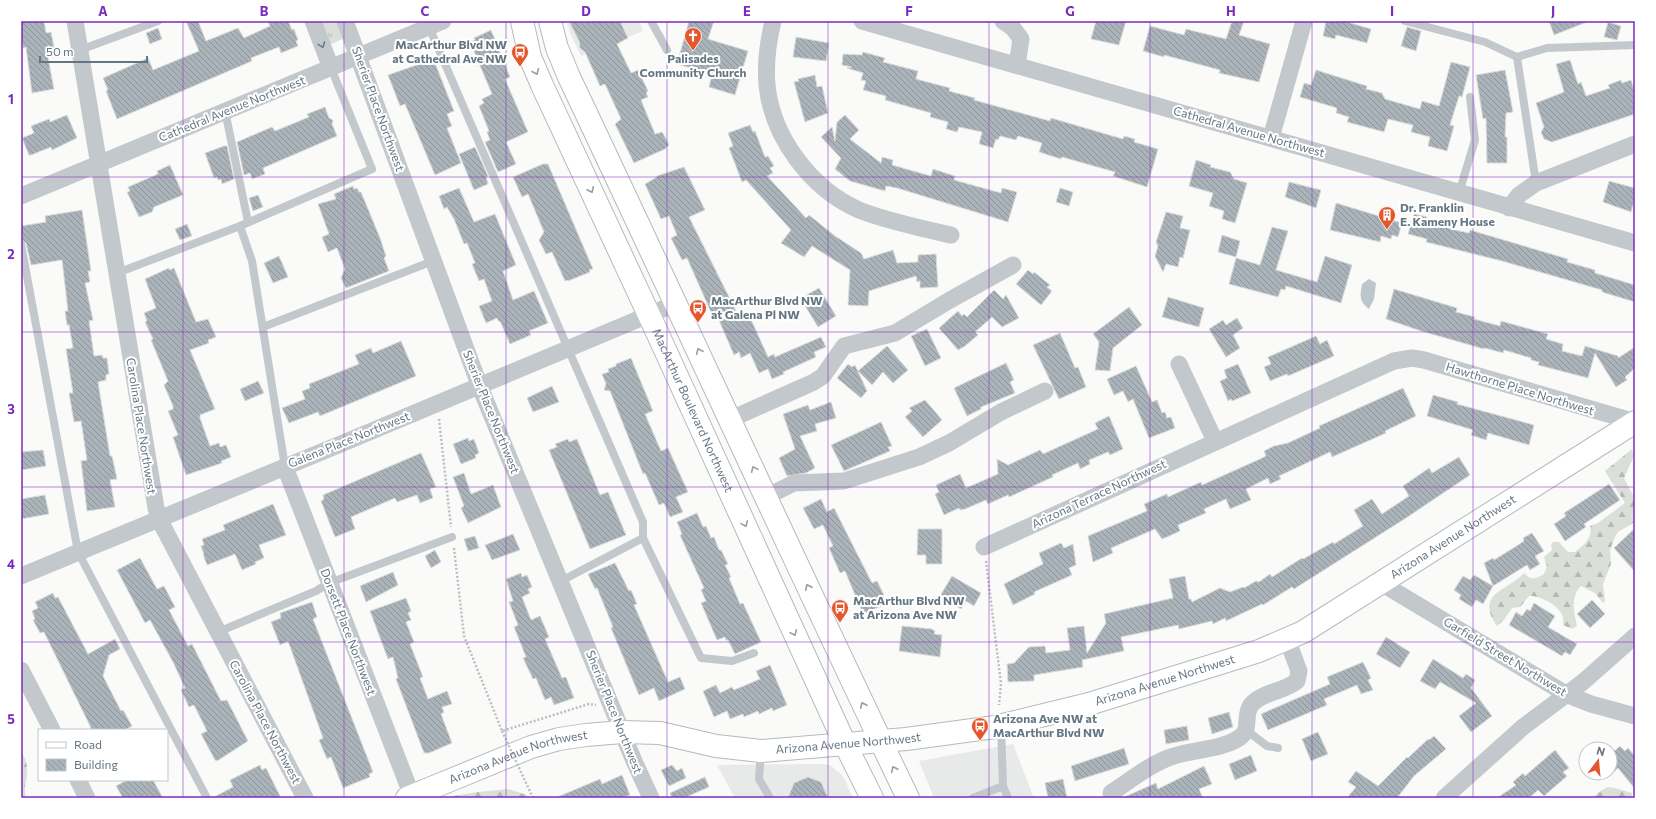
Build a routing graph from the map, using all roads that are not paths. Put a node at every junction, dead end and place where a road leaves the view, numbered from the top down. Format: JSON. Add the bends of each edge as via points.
{"nodes":[{"id":1,"x":75,"y":21,"type":"edge"},
{"id":2,"x":158,"y":21,"type":"edge"},
{"id":3,"x":313,"y":21,"type":"edge"},
{"id":4,"x":345,"y":21,"type":"edge"},
{"id":5,"x":522,"y":21,"type":"edge"},
{"id":6,"x":550,"y":21,"type":"edge"},
{"id":7,"x":651,"y":21,"type":"edge"},
{"id":8,"x":773,"y":21,"type":"edge"},
{"id":9,"x":862,"y":21,"type":"edge"},
{"id":10,"x":1003,"y":21,"type":"edge"},
{"id":11,"x":1304,"y":21,"type":"edge"},
{"id":12,"x":1405,"y":21,"type":"edge"},
{"id":13,"x":436,"y":24,"type":"edge"},
{"id":14,"x":1635,"y":45,"type":"edge"},
{"id":15,"x":80,"y":50,"type":"junction"},
{"id":16,"x":667,"y":50,"type":"dead end"},
{"id":17,"x":359,"y":56,"type":"junction"},
{"id":18,"x":1517,"y":57,"type":"junction"},
{"id":19,"x":1017,"y":65,"type":"junction"},
{"id":20,"x":331,"y":68,"type":"junction"},
{"id":21,"x":1470,"y":96,"type":"dead end"},
{"id":22,"x":225,"y":112,"type":"junction"},
{"id":23,"x":1271,"y":138,"type":"junction"},
{"id":24,"x":1635,"y":144,"type":"edge"},
{"id":25,"x":99,"y":164,"type":"junction"},
{"id":26,"x":1536,"y":183,"type":"junction"},
{"id":27,"x":1459,"y":193,"type":"junction"},
{"id":28,"x":21,"y":196,"type":"edge"},
{"id":29,"x":1509,"y":208,"type":"junction"},
{"id":30,"x":248,"y":222,"type":"junction"},
{"id":31,"x":240,"y":226,"type":"junction"},
{"id":32,"x":950,"y":234,"type":"dead end"},
{"id":33,"x":1635,"y":243,"type":"edge"},
{"id":34,"x":21,"y":244,"type":"edge"},
{"id":35,"x":433,"y":261,"type":"junction"},
{"id":36,"x":1013,"y":266,"type":"dead end"},
{"id":37,"x":117,"y":273,"type":"junction"},
{"id":38,"x":677,"y":303,"type":"junction"},
{"id":39,"x":650,"y":314,"type":"junction"},
{"id":40,"x":263,"y":327,"type":"junction"},
{"id":41,"x":568,"y":350,"type":"junction"},
{"id":42,"x":1404,"y":358,"type":"joint"},
{"id":43,"x":1179,"y":364,"type":"dead end"},
{"id":44,"x":480,"y":387,"type":"junction"},
{"id":45,"x":1045,"y":391,"type":"dead end"},
{"id":46,"x":731,"y":419,"type":"junction"},
{"id":47,"x":1635,"y":422,"type":"edge"},
{"id":48,"x":1215,"y":441,"type":"junction"},
{"id":49,"x":285,"y":467,"type":"junction"},
{"id":50,"x":766,"y":496,"type":"junction"},
{"id":51,"x":159,"y":519,"type":"junction"},
{"id":52,"x":452,"y":537,"type":"road end"},
{"id":53,"x":643,"y":538,"type":"junction"},
{"id":54,"x":984,"y":547,"type":"road end"},
{"id":55,"x":78,"y":552,"type":"junction"},
{"id":56,"x":21,"y":576,"type":"edge"},
{"id":57,"x":561,"y":581,"type":"junction"},
{"id":58,"x":329,"y":583,"type":"junction"},
{"id":59,"x":1382,"y":583,"type":"junction"},
{"id":60,"x":218,"y":632,"type":"junction"},
{"id":61,"x":1635,"y":636,"type":"edge"},
{"id":62,"x":1287,"y":640,"type":"junction"},
{"id":63,"x":754,"y":653,"type":"dead end"},
{"id":64,"x":21,"y":670,"type":"edge"},
{"id":65,"x":1566,"y":694,"type":"junction"},
{"id":66,"x":1000,"y":715,"type":"junction"},
{"id":67,"x":1635,"y":716,"type":"edge"},
{"id":68,"x":51,"y":729,"type":"edge"},
{"id":69,"x":1246,"y":730,"type":"junction"},
{"id":70,"x":622,"y":732,"type":"junction"},
{"id":71,"x":880,"y":740,"type":"junction"},
{"id":72,"x":845,"y":744,"type":"junction"},
{"id":73,"x":1278,"y":748,"type":"dead end"},
{"id":74,"x":761,"y":751,"type":"junction"},
{"id":75,"x":78,"y":781,"type":"edge"},
{"id":76,"x":1003,"y":786,"type":"junction"},
{"id":77,"x":1111,"y":793,"type":"dead end"},
{"id":78,"x":409,"y":797,"type":"edge"},
{"id":79,"x":87,"y":798,"type":"edge"},
{"id":80,"x":207,"y":798,"type":"edge"},
{"id":81,"x":305,"y":798,"type":"edge"},
{"id":82,"x":651,"y":798,"type":"edge"},
{"id":83,"x":770,"y":798,"type":"edge"},
{"id":84,"x":872,"y":798,"type":"edge"},
{"id":85,"x":908,"y":798,"type":"edge"},
{"id":86,"x":973,"y":798,"type":"edge"},
{"id":87,"x":1008,"y":798,"type":"edge"},
{"id":88,"x":1444,"y":798,"type":"edge"}],
"edges":[{"from":1,"to":15,"type":"street","name":"Carolina Place Northwest"},
{"from":2,"to":15,"type":"lane"},
{"from":3,"to":20,"type":"street","one_way":true},
{"from":4,"to":17,"type":"street","name":"Sherier Place Northwest"},
{"from":5,"to":39,"type":"main road","name":"MacArthur Boulevard Northwest","one_way":true,"via":[[535,71]]},
{"from":6,"to":38,"type":"main road","via":[[557,48],[569,77]]},
{"from":7,"to":16,"type":"lane"},
{"from":8,"to":32,"type":"street","via":[[767,60],[769,96],[783,134],[805,168],[829,191],[859,210]]},
{"from":9,"to":19,"type":"street","name":"Cathedral Avenue Northwest"},
{"from":10,"to":19,"type":"street","via":[[1013,28],[1021,39]]},
{"from":11,"to":23,"type":"street"},
{"from":12,"to":18,"type":"lane","via":[[1485,42]]},
{"from":13,"to":17,"type":"street","name":"Cathedral Avenue Northwest"},
{"from":13,"to":41,"type":"lane"},
{"from":14,"to":18,"type":"lane","via":[[1547,48]]},
{"from":15,"to":25,"type":"street","name":"Carolina Place Northwest"},
{"from":17,"to":20,"type":"street","name":"Cathedral Avenue Northwest"},
{"from":17,"to":35,"type":"street","name":"Sherier Place Northwest"},
{"from":18,"to":26,"type":"lane"},
{"from":19,"to":23,"type":"street","name":"Cathedral Avenue Northwest"},
{"from":20,"to":22,"type":"street","name":"Cathedral Avenue Northwest"},
{"from":20,"to":30,"type":"lane","via":[[372,169]]},
{"from":21,"to":27,"type":"lane","via":[[1474,140]]},
{"from":22,"to":25,"type":"street","name":"Cathedral Avenue Northwest"},
{"from":22,"to":30,"type":"lane"},
{"from":23,"to":27,"type":"street","name":"Cathedral Avenue Northwest"},
{"from":24,"to":26,"type":"street"},
{"from":25,"to":28,"type":"street","name":"Cathedral Avenue Northwest"},
{"from":25,"to":37,"type":"street","name":"Carolina Place Northwest"},
{"from":26,"to":29,"type":"street","via":[[1519,195]]},
{"from":27,"to":29,"type":"street","name":"Cathedral Avenue Northwest"},
{"from":29,"to":33,"type":"street","name":"Cathedral Avenue Northwest"},
{"from":30,"to":31,"type":"lane"},
{"from":31,"to":37,"type":"lane"},
{"from":31,"to":40,"type":"lane","via":[[252,261]]},
{"from":34,"to":55,"type":"lane"},
{"from":35,"to":40,"type":"lane"},
{"from":35,"to":44,"type":"street","name":"Sherier Place Northwest"},
{"from":36,"to":46,"type":"street","via":[[895,333],[844,346],[823,376],[814,382]]},
{"from":37,"to":51,"type":"street","name":"Carolina Place Northwest","via":[[153,498]]},
{"from":38,"to":39,"type":"street","name":"Galena Place Northwest"},
{"from":46,"to":38,"type":"main road","one_way":true},
{"from":39,"to":41,"type":"street","name":"Galena Place Northwest"},
{"from":39,"to":72,"type":"main road","name":"MacArthur Boulevard Northwest","one_way":true},
{"from":40,"to":49,"type":"lane"},
{"from":41,"to":44,"type":"street","name":"Galena Place Northwest"},
{"from":41,"to":53,"type":"lane","via":[[643,522]]},
{"from":42,"to":47,"type":"street","name":"Hawthorne Place Northwest","via":[[1424,360]]},
{"from":42,"to":48,"type":"street","name":"Arizona Terrace Northwest"},
{"from":43,"to":48,"type":"street"},
{"from":44,"to":49,"type":"street","name":"Galena Place Northwest"},
{"from":44,"to":57,"type":"street","name":"Sherier Place Northwest"},
{"from":45,"to":50,"type":"street","via":[[919,457],[844,481],[794,483]]},
{"from":50,"to":46,"type":"main road","one_way":true},
{"from":47,"to":59,"type":"main road","name":"Arizona Avenue Northwest"},
{"from":48,"to":54,"type":"street","name":"Arizona Terrace Northwest"},
{"from":49,"to":51,"type":"street","name":"Galena Place Northwest"},
{"from":49,"to":58,"type":"street","name":"Dorsett Place Northwest"},
{"from":71,"to":50,"type":"main road","one_way":true},
{"from":51,"to":55,"type":"street","name":"Galena Place Northwest"},
{"from":51,"to":60,"type":"street","name":"Carolina Place Northwest"},
{"from":52,"to":58,"type":"lane"},
{"from":53,"to":57,"type":"lane"},
{"from":53,"to":63,"type":"lane","via":[[701,658],[732,660]]},
{"from":55,"to":56,"type":"street","name":"Galena Place Northwest"},
{"from":55,"to":80,"type":"lane"},
{"from":57,"to":70,"type":"street","name":"Sherier Place Northwest"},
{"from":58,"to":60,"type":"lane","via":[[316,591]]},
{"from":58,"to":78,"type":"street","name":"Dorsett Place Northwest"},
{"from":59,"to":62,"type":"main road","name":"Arizona Avenue Northwest"},
{"from":59,"to":65,"type":"street","name":"Garfield Street Northwest"},
{"from":60,"to":81,"type":"street","name":"Carolina Place Northwest"},
{"from":61,"to":65,"type":"street"},
{"from":62,"to":66,"type":"main road","name":"Arizona Avenue Northwest","via":[[1089,704]]},
{"from":62,"to":69,"type":"street","via":[[1299,672],[1297,681],[1254,702],[1247,714]]},
{"from":64,"to":68,"type":"street"},
{"from":65,"to":67,"type":"street","name":"Garfield Street Northwest"},
{"from":65,"to":88,"type":"street","via":[[1523,727]]},
{"from":66,"to":71,"type":"main road","name":"Arizona Avenue Northwest","via":[[906,739]]},
{"from":66,"to":76,"type":"lane"},
{"from":69,"to":73,"type":"lane","via":[[1267,746]]},
{"from":69,"to":77,"type":"street","via":[[1239,738],[1229,743],[1176,755],[1165,760]]},
{"from":70,"to":74,"type":"main road","name":"Arizona Avenue Northwest","via":[[666,734],[716,746]]},
{"from":70,"to":78,"type":"main road","name":"Arizona Avenue Northwest","via":[[586,734],[544,743]]},
{"from":70,"to":82,"type":"street","name":"Sherier Place Northwest"},
{"from":71,"to":72,"type":"main road","name":"Arizona Avenue Northwest"},
{"from":85,"to":71,"type":"main road","one_way":true},
{"from":72,"to":74,"type":"main road","name":"Arizona Avenue Northwest"},
{"from":72,"to":84,"type":"main road","name":"MacArthur Boulevard Northwest"},
{"from":74,"to":83,"type":"lane","via":[[760,779]]},
{"from":75,"to":79,"type":"street"},
{"from":76,"to":86,"type":"lane"},
{"from":76,"to":87,"type":"lane"}]}
